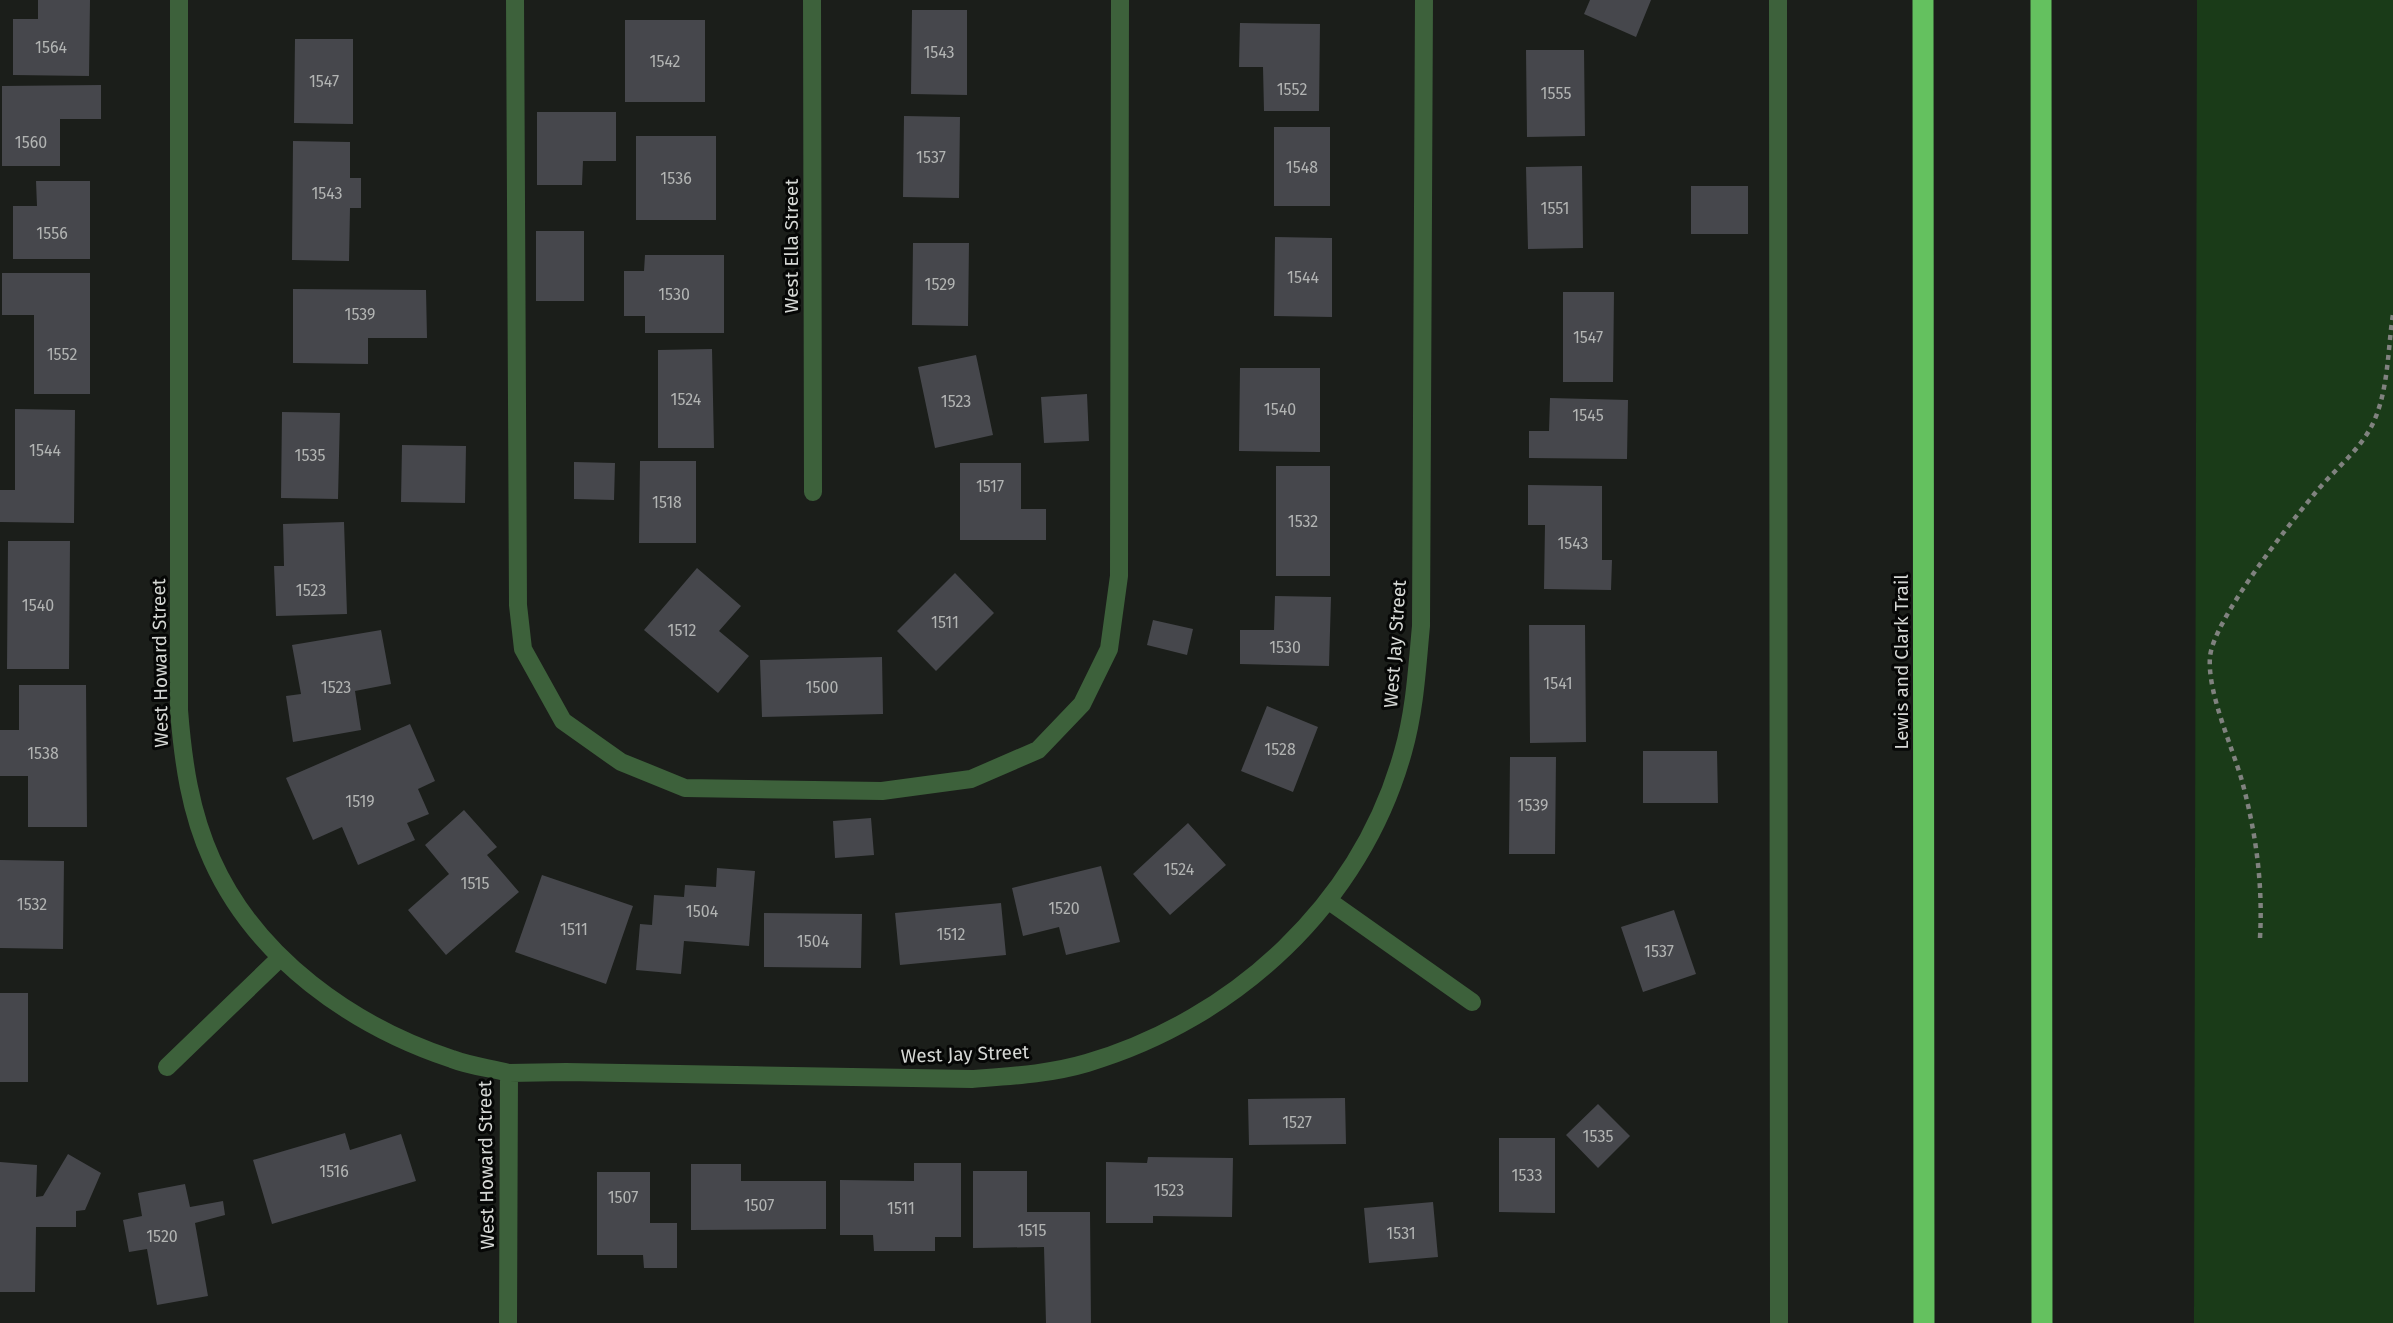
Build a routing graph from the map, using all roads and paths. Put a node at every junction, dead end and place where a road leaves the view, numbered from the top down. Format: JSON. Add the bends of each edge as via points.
{"nodes":[{"id":1,"x":179,"y":0,"type":"edge"},
{"id":2,"x":515,"y":0,"type":"edge"},
{"id":3,"x":812,"y":0,"type":"edge"},
{"id":4,"x":1120,"y":0,"type":"edge"},
{"id":5,"x":1424,"y":0,"type":"edge"},
{"id":6,"x":1778,"y":0,"type":"edge"},
{"id":7,"x":1923,"y":0,"type":"edge"},
{"id":8,"x":2041,"y":0,"type":"edge"},
{"id":9,"x":2393,"y":314,"type":"edge"},
{"id":10,"x":813,"y":492,"type":"dead end"},
{"id":11,"x":1329,"y":901,"type":"junction"},
{"id":12,"x":2260,"y":938,"type":"dead end"},
{"id":13,"x":280,"y":958,"type":"junction"},
{"id":14,"x":1472,"y":1002,"type":"dead end"},
{"id":15,"x":167,"y":1067,"type":"dead end"},
{"id":16,"x":509,"y":1073,"type":"junction"},
{"id":17,"x":508,"y":1323,"type":"edge"},
{"id":18,"x":1779,"y":1323,"type":"edge"},
{"id":19,"x":1924,"y":1323,"type":"edge"},
{"id":20,"x":2042,"y":1323,"type":"edge"}],
"edges":[{"from":1,"to":13,"type":"street","name":"West Howard Street","via":[[179,709],[183,761],[194,812],[212,861],[240,909]]},
{"from":2,"to":4,"type":"street","via":[[518,605],[523,649],[563,721],[621,762],[659,778],[685,788],[882,791],[971,779],[1038,750],[1082,704],[1109,649],[1119,576]]},
{"from":3,"to":10,"type":"street","name":"West Ella Street"},
{"from":5,"to":11,"type":"street","name":"West Jay Street","via":[[1421,626],[1415,696],[1403,753],[1383,807]]},
{"from":6,"to":18,"type":"street"},
{"from":7,"to":19,"type":"highway","name":"Lewis and Clark Trail"},
{"from":8,"to":20,"type":"highway"},
{"from":9,"to":12,"type":"path","via":[[2379,408],[2365,437],[2311,497],[2246,586],[2215,636],[2210,658],[2220,713],[2253,826],[2260,870]]},
{"from":11,"to":14,"type":"street"},
{"from":11,"to":16,"type":"street","name":"West Jay Street","via":[[1285,949],[1241,987],[1193,1019],[1086,1063],[1030,1075],[972,1079]]},
{"from":13,"to":15,"type":"street"},
{"from":13,"to":16,"type":"street","name":"West Howard Street","via":[[315,988],[404,1040],[453,1060]]},
{"from":16,"to":17,"type":"street","name":"West Howard Street"}]}
